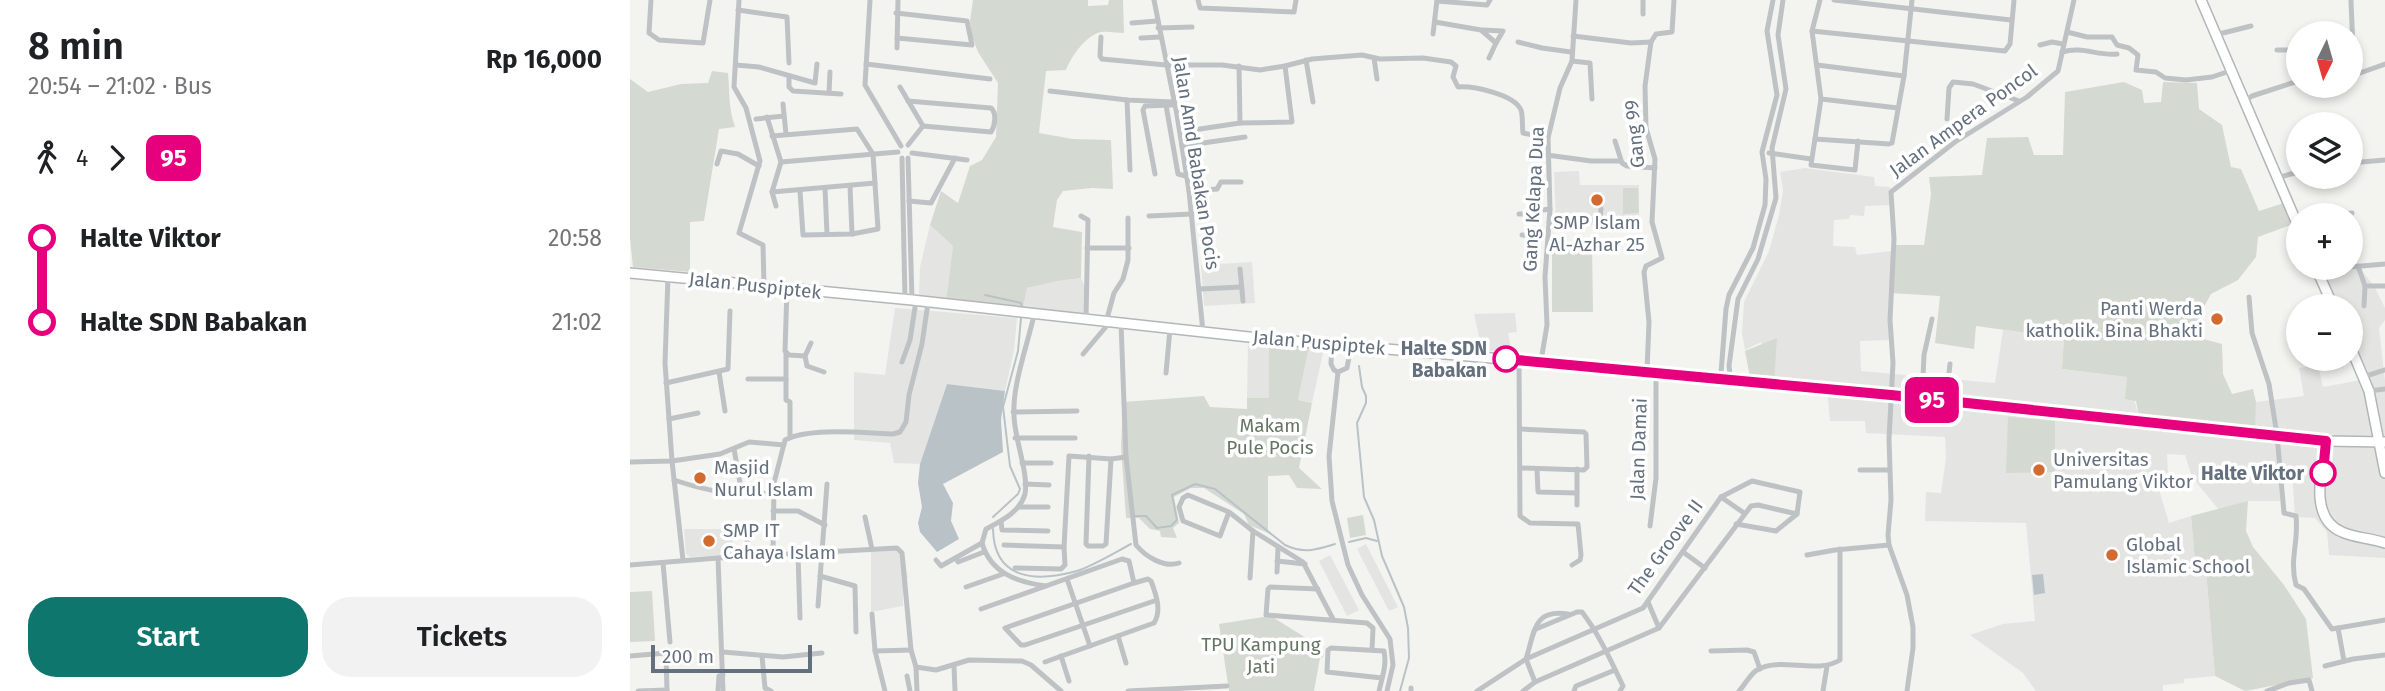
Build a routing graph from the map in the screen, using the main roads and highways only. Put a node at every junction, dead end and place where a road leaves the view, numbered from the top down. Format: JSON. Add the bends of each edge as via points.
{"nodes":[{"id":1,"x":2201,"y":0,"type":"edge"},
{"id":2,"x":2288,"y":203,"type":"edge"},
{"id":3,"x":630,"y":273,"type":"edge"},
{"id":4,"x":2360,"y":371,"type":"edge"},
{"id":5,"x":2375,"y":415,"type":"junction"},
{"id":6,"x":2385,"y":429,"type":"edge"},
{"id":7,"x":2326,"y":441,"type":"junction"},
{"id":8,"x":2383,"y":442,"type":"edge"},
{"id":9,"x":2385,"y":473,"type":"edge"},
{"id":10,"x":2383,"y":540,"type":"edge"}],
"edges":[{"from":1,"to":2,"type":"main road"},
{"from":3,"to":7,"type":"main road","name":"Jalan Puspiptek"},
{"from":4,"to":5,"type":"main road"},
{"from":5,"to":6,"type":"main road"},
{"from":5,"to":8,"type":"main road"},
{"from":7,"to":8,"type":"main road","name":"Jalan Puspiptek"},
{"from":7,"to":10,"type":"main road","via":[[2322,514],[2341,532]]},
{"from":8,"to":9,"type":"main road"}]}
